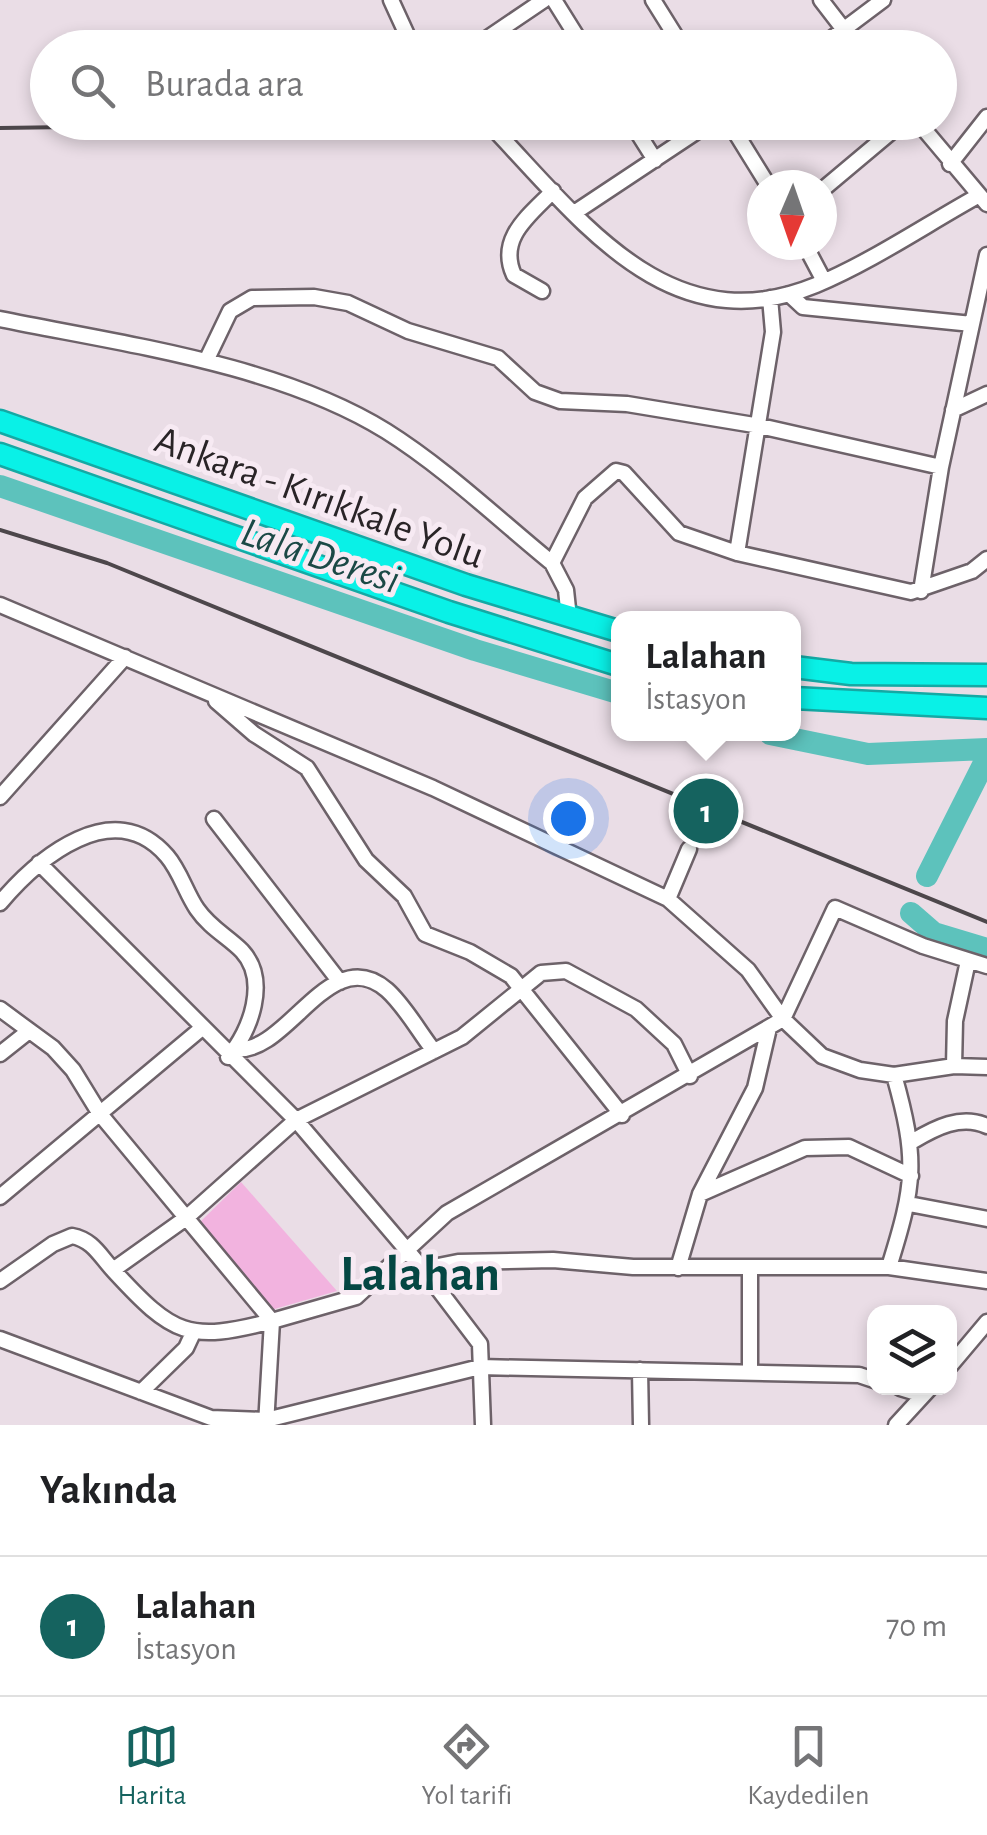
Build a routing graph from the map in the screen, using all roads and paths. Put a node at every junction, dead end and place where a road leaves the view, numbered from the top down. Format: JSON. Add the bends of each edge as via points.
{"nodes":[{"id":1,"x":391,"y":0,"type":"edge"},
{"id":2,"x":544,"y":0,"type":"edge"},
{"id":3,"x":554,"y":0,"type":"edge"},
{"id":4,"x":655,"y":0,"type":"edge"},
{"id":5,"x":821,"y":0,"type":"edge"},
{"id":6,"x":883,"y":0,"type":"edge"},
{"id":7,"x":405,"y":30,"type":"edge"},
{"id":8,"x":500,"y":30,"type":"edge"},
{"id":9,"x":573,"y":30,"type":"edge"},
{"id":10,"x":672,"y":30,"type":"edge"},
{"id":11,"x":844,"y":30,"type":"joint"},
{"id":12,"x":987,"y":117,"type":"edge"},
{"id":13,"x":504,"y":140,"type":"edge"},
{"id":14,"x":642,"y":140,"type":"edge"},
{"id":15,"x":684,"y":140,"type":"edge"},
{"id":16,"x":740,"y":140,"type":"edge"},
{"id":17,"x":881,"y":140,"type":"edge"},
{"id":18,"x":932,"y":140,"type":"edge"},
{"id":19,"x":655,"y":160,"type":"junction"},
{"id":20,"x":950,"y":164,"type":"junction"},
{"id":21,"x":759,"y":170,"type":"edge"},
{"id":22,"x":837,"y":177,"type":"edge"},
{"id":23,"x":553,"y":191,"type":"junction"},
{"id":24,"x":982,"y":200,"type":"edge"},
{"id":25,"x":574,"y":213,"type":"junction"},
{"id":26,"x":987,"y":256,"type":"edge"},
{"id":27,"x":813,"y":260,"type":"edge"},
{"id":28,"x":824,"y":281,"type":"junction"},
{"id":29,"x":542,"y":290,"type":"dead end"},
{"id":30,"x":789,"y":294,"type":"junction"},
{"id":31,"x":770,"y":298,"type":"junction"},
{"id":32,"x":0,"y":319,"type":"edge"},
{"id":33,"x":972,"y":324,"type":"junction"},
{"id":34,"x":206,"y":361,"type":"junction"},
{"id":35,"x":987,"y":394,"type":"edge"},
{"id":36,"x":953,"y":410,"type":"junction"},
{"id":37,"x":0,"y":421,"type":"edge"},
{"id":38,"x":760,"y":426,"type":"junction"},
{"id":39,"x":0,"y":454,"type":"edge"},
{"id":40,"x":942,"y":466,"type":"junction"},
{"id":41,"x":737,"y":553,"type":"junction"},
{"id":42,"x":987,"y":559,"type":"edge"},
{"id":43,"x":552,"y":563,"type":"junction"},
{"id":44,"x":921,"y":590,"type":"junction"},
{"id":45,"x":0,"y":604,"type":"edge"},
{"id":46,"x":570,"y":618,"type":"junction"},
{"id":47,"x":611,"y":629,"type":"edge"},
{"id":48,"x":124,"y":657,"type":"junction"},
{"id":49,"x":611,"y":664,"type":"edge"},
{"id":50,"x":801,"y":668,"type":"edge"},
{"id":51,"x":987,"y":676,"type":"edge"},
{"id":52,"x":204,"y":690,"type":"junction"},
{"id":53,"x":801,"y":698,"type":"edge"},
{"id":54,"x":987,"y":708,"type":"edge"},
{"id":55,"x":0,"y":797,"type":"edge"},
{"id":56,"x":214,"y":819,"type":"dead end"},
{"id":57,"x":690,"y":850,"type":"dead end"},
{"id":58,"x":39,"y":863,"type":"junction"},
{"id":59,"x":668,"y":899,"type":"junction"},
{"id":60,"x":0,"y":903,"type":"edge"},
{"id":61,"x":968,"y":960,"type":"junction"},
{"id":62,"x":987,"y":966,"type":"edge"},
{"id":63,"x":340,"y":982,"type":"junction"},
{"id":64,"x":519,"y":986,"type":"junction"},
{"id":65,"x":0,"y":1010,"type":"edge"},
{"id":66,"x":776,"y":1023,"type":"junction"},
{"id":67,"x":202,"y":1028,"type":"junction"},
{"id":68,"x":29,"y":1030,"type":"junction"},
{"id":69,"x":434,"y":1051,"type":"junction"},
{"id":70,"x":231,"y":1053,"type":"junction"},
{"id":71,"x":0,"y":1054,"type":"edge"},
{"id":72,"x":954,"y":1066,"type":"junction"},
{"id":73,"x":987,"y":1068,"type":"edge"},
{"id":74,"x":690,"y":1076,"type":"junction"},
{"id":75,"x":894,"y":1076,"type":"junction"},
{"id":76,"x":100,"y":1114,"type":"junction"},
{"id":77,"x":622,"y":1115,"type":"junction"},
{"id":78,"x":296,"y":1120,"type":"junction"},
{"id":79,"x":987,"y":1126,"type":"edge"},
{"id":80,"x":912,"y":1140,"type":"junction"},
{"id":81,"x":910,"y":1176,"type":"junction"},
{"id":82,"x":700,"y":1194,"type":"junction"},
{"id":83,"x":0,"y":1197,"type":"edge"},
{"id":84,"x":909,"y":1204,"type":"junction"},
{"id":85,"x":186,"y":1218,"type":"junction"},
{"id":86,"x":987,"y":1219,"type":"edge"},
{"id":87,"x":407,"y":1253,"type":"junction"},
{"id":88,"x":889,"y":1267,"type":"junction"},
{"id":89,"x":678,"y":1268,"type":"junction"},
{"id":90,"x":423,"y":1269,"type":"junction"},
{"id":91,"x":750,"y":1269,"type":"junction"},
{"id":92,"x":113,"y":1270,"type":"junction"},
{"id":93,"x":0,"y":1281,"type":"edge"},
{"id":94,"x":987,"y":1281,"type":"edge"},
{"id":95,"x":272,"y":1321,"type":"junction"},
{"id":96,"x":987,"y":1322,"type":"edge"},
{"id":97,"x":193,"y":1333,"type":"junction"},
{"id":98,"x":0,"y":1339,"type":"edge"},
{"id":99,"x":957,"y":1358,"type":"edge"},
{"id":100,"x":480,"y":1367,"type":"junction"},
{"id":101,"x":640,"y":1370,"type":"junction"},
{"id":102,"x":750,"y":1372,"type":"junction"},
{"id":103,"x":867,"y":1378,"type":"edge"},
{"id":104,"x":141,"y":1392,"type":"junction"},
{"id":105,"x":922,"y":1395,"type":"edge"},
{"id":106,"x":266,"y":1422,"type":"edge"},
{"id":107,"x":483,"y":1425,"type":"edge"},
{"id":108,"x":641,"y":1425,"type":"edge"},
{"id":109,"x":896,"y":1425,"type":"edge"}],
"edges":[{"from":1,"to":7,"type":"street"},
{"from":2,"to":8,"type":"street"},
{"from":3,"to":9,"type":"street"},
{"from":4,"to":10,"type":"street"},
{"from":5,"to":11,"type":"street"},
{"from":6,"to":11,"type":"street"},
{"from":12,"to":20,"type":"street"},
{"from":13,"to":23,"type":"street"},
{"from":14,"to":19,"type":"street"},
{"from":15,"to":19,"type":"street"},
{"from":16,"to":21,"type":"street"},
{"from":17,"to":22,"type":"street"},
{"from":18,"to":20,"type":"street"},
{"from":19,"to":25,"type":"street"},
{"from":20,"to":24,"type":"street"},
{"from":23,"to":25,"type":"street"},
{"from":23,"to":29,"type":"street","via":[[516,229],[508,251],[514,275]]},
{"from":24,"to":28,"type":"street"},
{"from":25,"to":31,"type":"street","via":[[675,291],[720,302]]},
{"from":26,"to":33,"type":"street"},
{"from":27,"to":28,"type":"street"},
{"from":28,"to":30,"type":"street"},
{"from":30,"to":31,"type":"street"},
{"from":30,"to":33,"type":"street","via":[[803,307]]},
{"from":31,"to":38,"type":"street","via":[[773,332]]},
{"from":32,"to":34,"type":"street"},
{"from":33,"to":36,"type":"street"},
{"from":34,"to":38,"type":"street","via":[[230,311],[252,298],[314,297],[348,303],[408,331],[498,358],[535,392],[560,401],[626,404]]},
{"from":34,"to":43,"type":"street","via":[[314,397],[384,430]]},
{"from":35,"to":36,"type":"street"},
{"from":36,"to":40,"type":"street"},
{"from":37,"to":46,"type":"highway","name":"Ankara - Kırıkkale Yolu"},
{"from":38,"to":40,"type":"street"},
{"from":38,"to":41,"type":"street"},
{"from":39,"to":49,"type":"highway","name":"Ankara - Kırıkkale Yolu"},
{"from":40,"to":44,"type":"street"},
{"from":41,"to":43,"type":"street","via":[[679,532],[616,471],[585,498]]},
{"from":41,"to":44,"type":"street"},
{"from":42,"to":44,"type":"street","via":[[972,572]]},
{"from":43,"to":46,"type":"street"},
{"from":45,"to":48,"type":"street"},
{"from":46,"to":47,"type":"highway","name":"Ankara - Kırıkkale Yolu"},
{"from":48,"to":52,"type":"street"},
{"from":48,"to":55,"type":"street"},
{"from":50,"to":51,"type":"highway"},
{"from":52,"to":59,"type":"street"},
{"from":52,"to":64,"type":"street","via":[[307,768],[366,860],[404,896],[425,934],[470,952]]},
{"from":53,"to":54,"type":"highway"},
{"from":56,"to":63,"type":"street"},
{"from":57,"to":59,"type":"street"},
{"from":58,"to":60,"type":"street"},
{"from":58,"to":67,"type":"street"},
{"from":58,"to":70,"type":"street","via":[[82,836],[109,830],[139,835],[166,854],[204,919],[238,948],[254,974],[248,1022]]},
{"from":59,"to":66,"type":"street","via":[[748,970]]},
{"from":61,"to":62,"type":"street"},
{"from":61,"to":66,"type":"street","via":[[835,908]]},
{"from":61,"to":72,"type":"street"},
{"from":63,"to":69,"type":"street","via":[[386,990]]},
{"from":63,"to":70,"type":"street","via":[[258,1046]]},
{"from":64,"to":69,"type":"street","via":[[474,1028]]},
{"from":64,"to":74,"type":"street","via":[[548,971],[576,975],[649,1019],[674,1044]]},
{"from":64,"to":77,"type":"street"},
{"from":65,"to":68,"type":"street"},
{"from":66,"to":74,"type":"street"},
{"from":66,"to":75,"type":"street","via":[[822,1056]]},
{"from":66,"to":82,"type":"street","via":[[754,1088]]},
{"from":67,"to":70,"type":"street"},
{"from":67,"to":76,"type":"street"},
{"from":68,"to":71,"type":"street"},
{"from":68,"to":76,"type":"street","via":[[73,1070]]},
{"from":69,"to":78,"type":"street"},
{"from":70,"to":78,"type":"street"},
{"from":72,"to":73,"type":"street"},
{"from":72,"to":75,"type":"street"},
{"from":74,"to":77,"type":"street"},
{"from":75,"to":80,"type":"street"},
{"from":76,"to":83,"type":"street"},
{"from":76,"to":85,"type":"street"},
{"from":77,"to":87,"type":"street","via":[[447,1214]]},
{"from":78,"to":85,"type":"street"},
{"from":78,"to":87,"type":"street"},
{"from":79,"to":80,"type":"street","via":[[942,1124]]},
{"from":80,"to":81,"type":"street"},
{"from":81,"to":82,"type":"street","via":[[849,1146],[805,1148]]},
{"from":81,"to":84,"type":"street"},
{"from":82,"to":89,"type":"street"},
{"from":84,"to":86,"type":"street"},
{"from":84,"to":88,"type":"street"},
{"from":85,"to":92,"type":"street"},
{"from":85,"to":95,"type":"street"},
{"from":87,"to":90,"type":"street"},
{"from":87,"to":95,"type":"street","via":[[356,1297]]},
{"from":88,"to":91,"type":"street"},
{"from":88,"to":94,"type":"street"},
{"from":89,"to":90,"type":"street","via":[[553,1260]]},
{"from":89,"to":91,"type":"street"},
{"from":90,"to":100,"type":"street","via":[[480,1344]]},
{"from":91,"to":102,"type":"street"},
{"from":92,"to":93,"type":"street","via":[[92,1244],[72,1236]]},
{"from":92,"to":97,"type":"street","via":[[165,1320]]},
{"from":95,"to":97,"type":"street","via":[[221,1334]]},
{"from":95,"to":106,"type":"street"},
{"from":96,"to":99,"type":"street"},
{"from":97,"to":104,"type":"street"},
{"from":98,"to":104,"type":"street"},
{"from":100,"to":101,"type":"street"},
{"from":100,"to":106,"type":"street"},
{"from":100,"to":107,"type":"street"},
{"from":101,"to":102,"type":"street"},
{"from":101,"to":108,"type":"street"},
{"from":102,"to":103,"type":"street"},
{"from":104,"to":106,"type":"street","via":[[211,1418]]},
{"from":105,"to":109,"type":"street"}]}
